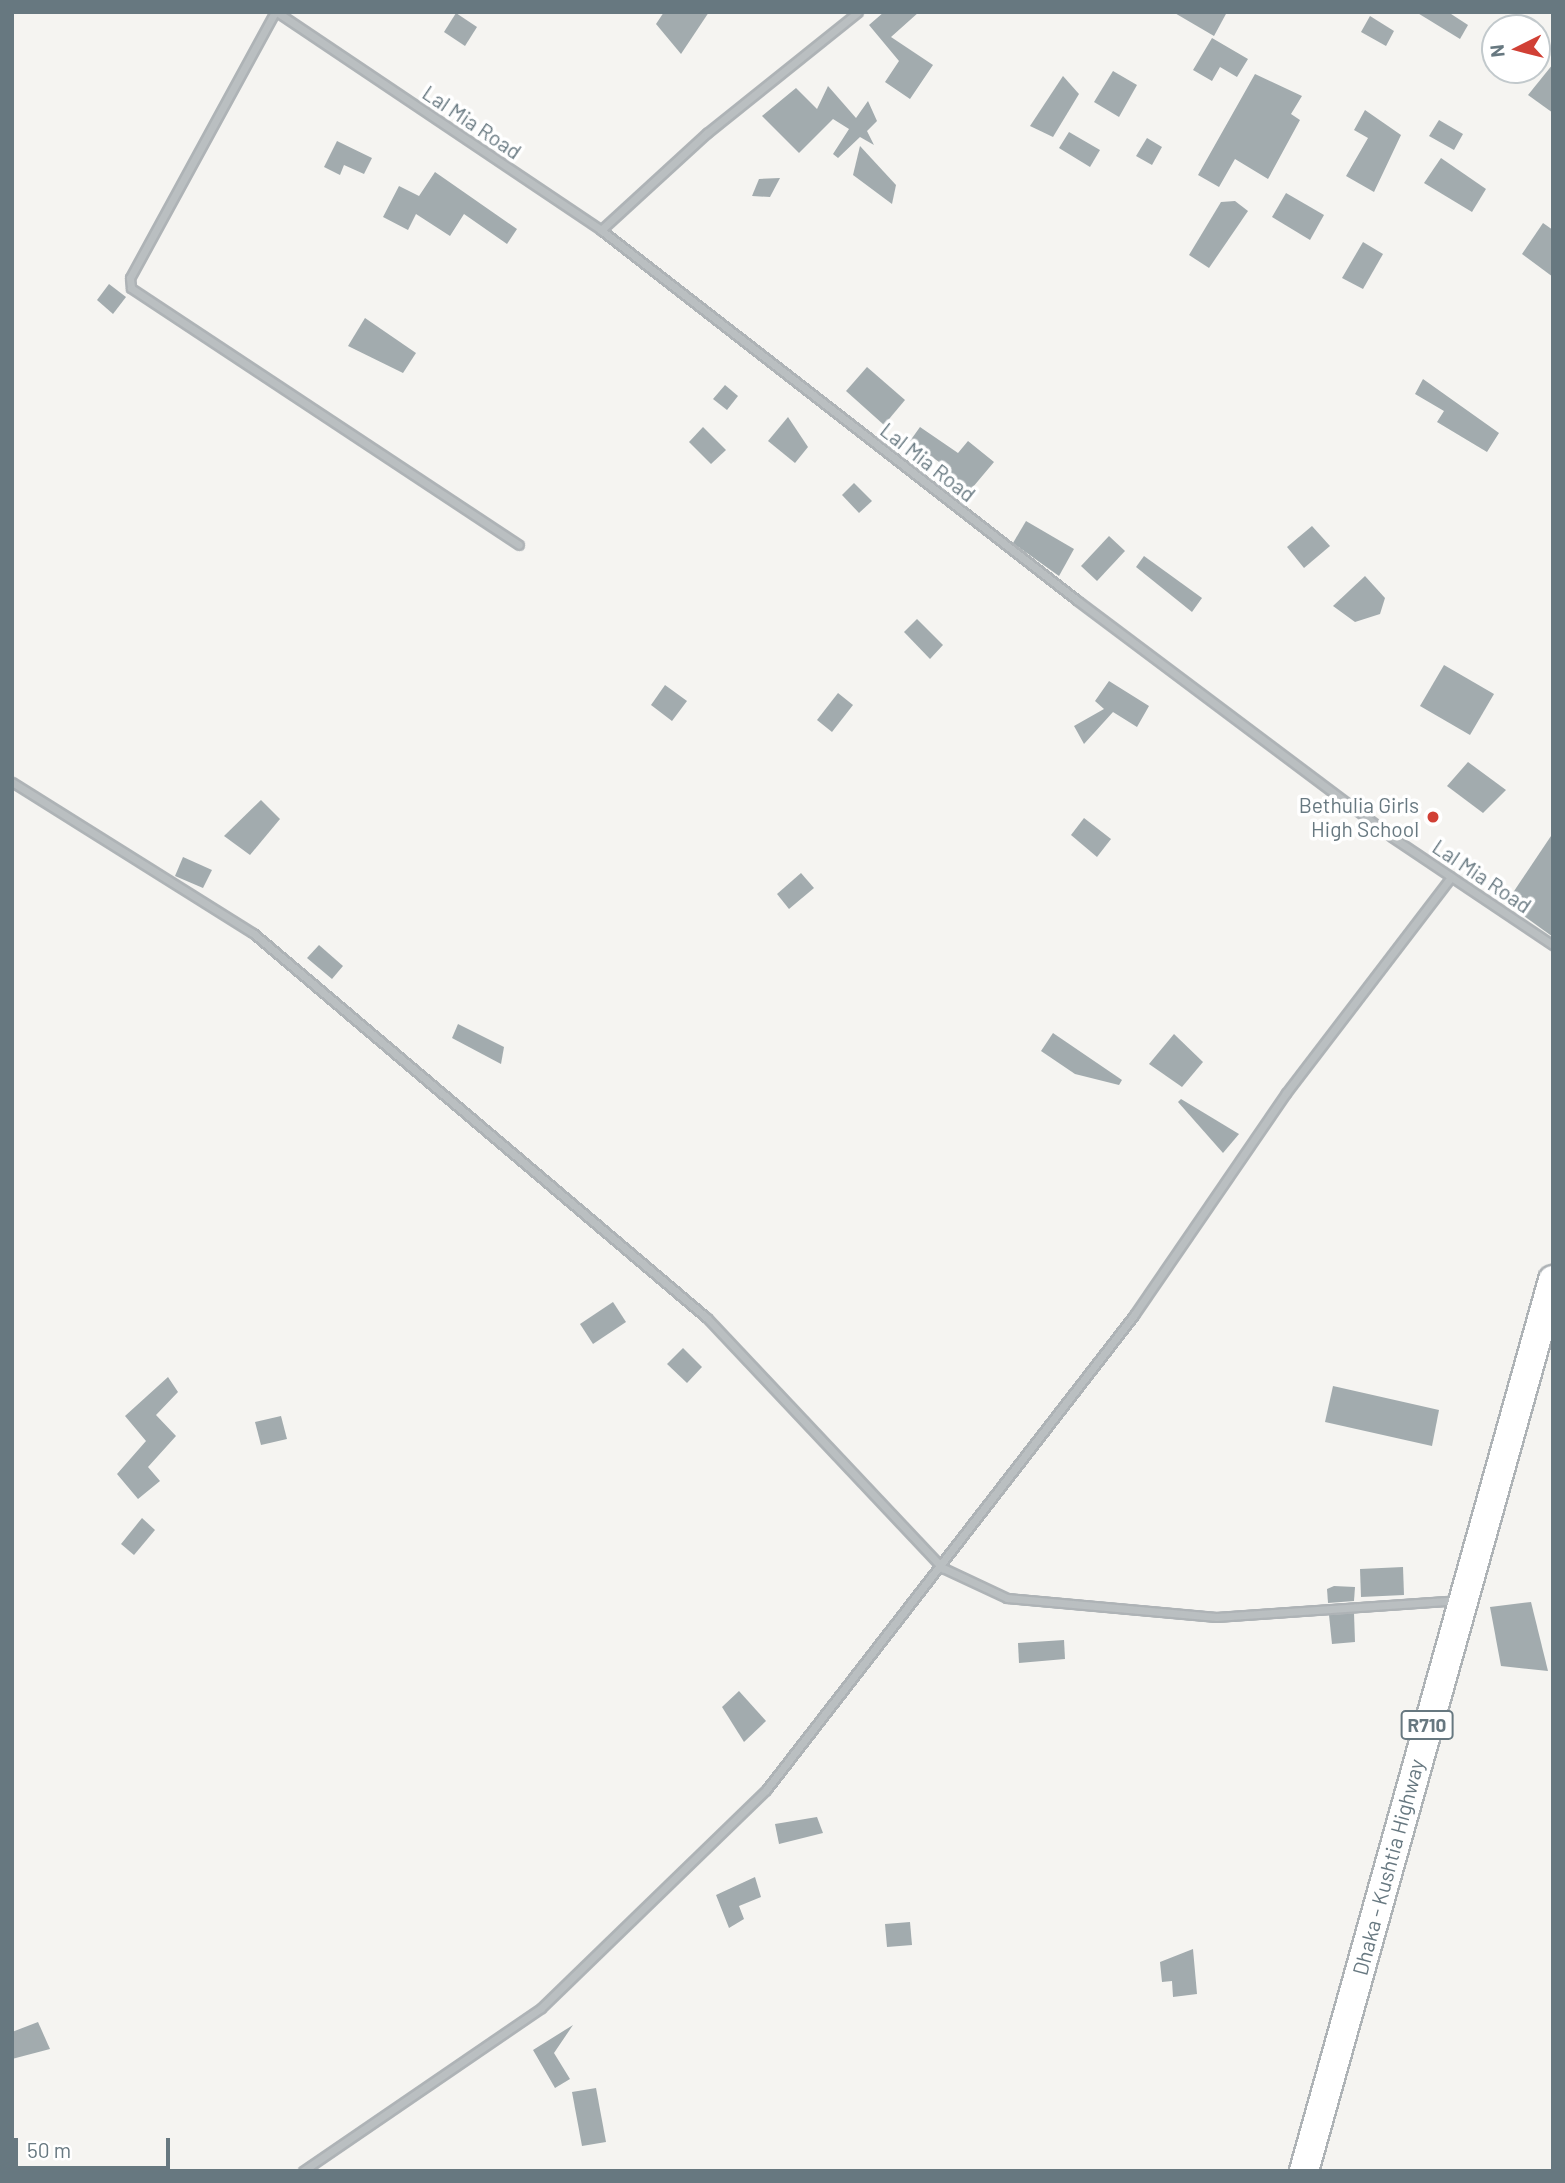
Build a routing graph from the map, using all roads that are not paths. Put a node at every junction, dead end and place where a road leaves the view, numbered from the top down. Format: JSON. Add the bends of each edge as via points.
{"nodes":[{"id":1,"x":276,"y":12,"type":"edge"},
{"id":2,"x":858,"y":12,"type":"edge"},
{"id":3,"x":601,"y":230,"type":"junction"},
{"id":4,"x":519,"y":545,"type":"dead end"},
{"id":5,"x":12,"y":782,"type":"edge"},
{"id":6,"x":1451,"y":877,"type":"junction"},
{"id":7,"x":1553,"y":945,"type":"edge"},
{"id":8,"x":1553,"y":1280,"type":"edge"},
{"id":9,"x":943,"y":1568,"type":"junction"},
{"id":10,"x":1462,"y":1600,"type":"junction"},
{"id":11,"x":303,"y":2171,"type":"edge"},
{"id":12,"x":1304,"y":2171,"type":"edge"}],
"edges":[{"from":1,"to":3,"type":"street","name":"Lal Mia Road"},
{"from":1,"to":4,"type":"street","via":[[130,278],[131,288]]},
{"from":2,"to":3,"type":"street","via":[[707,133]]},
{"from":3,"to":6,"type":"street","name":"Lal Mia Road","via":[[1077,601]]},
{"from":5,"to":9,"type":"street","via":[[263,942],[707,1318]]},
{"from":6,"to":7,"type":"street","name":"Lal Mia Road"},
{"from":6,"to":9,"type":"street"},
{"from":8,"to":10,"type":"main road","name":"Dhaka - Kushtia Highway","number":"R710"},
{"from":9,"to":10,"type":"street","via":[[1007,1598],[1216,1617]]},
{"from":9,"to":11,"type":"street","via":[[766,1790],[541,2008]]},
{"from":10,"to":12,"type":"main road","name":"Dhaka - Kushtia Highway","number":"R710"}]}
